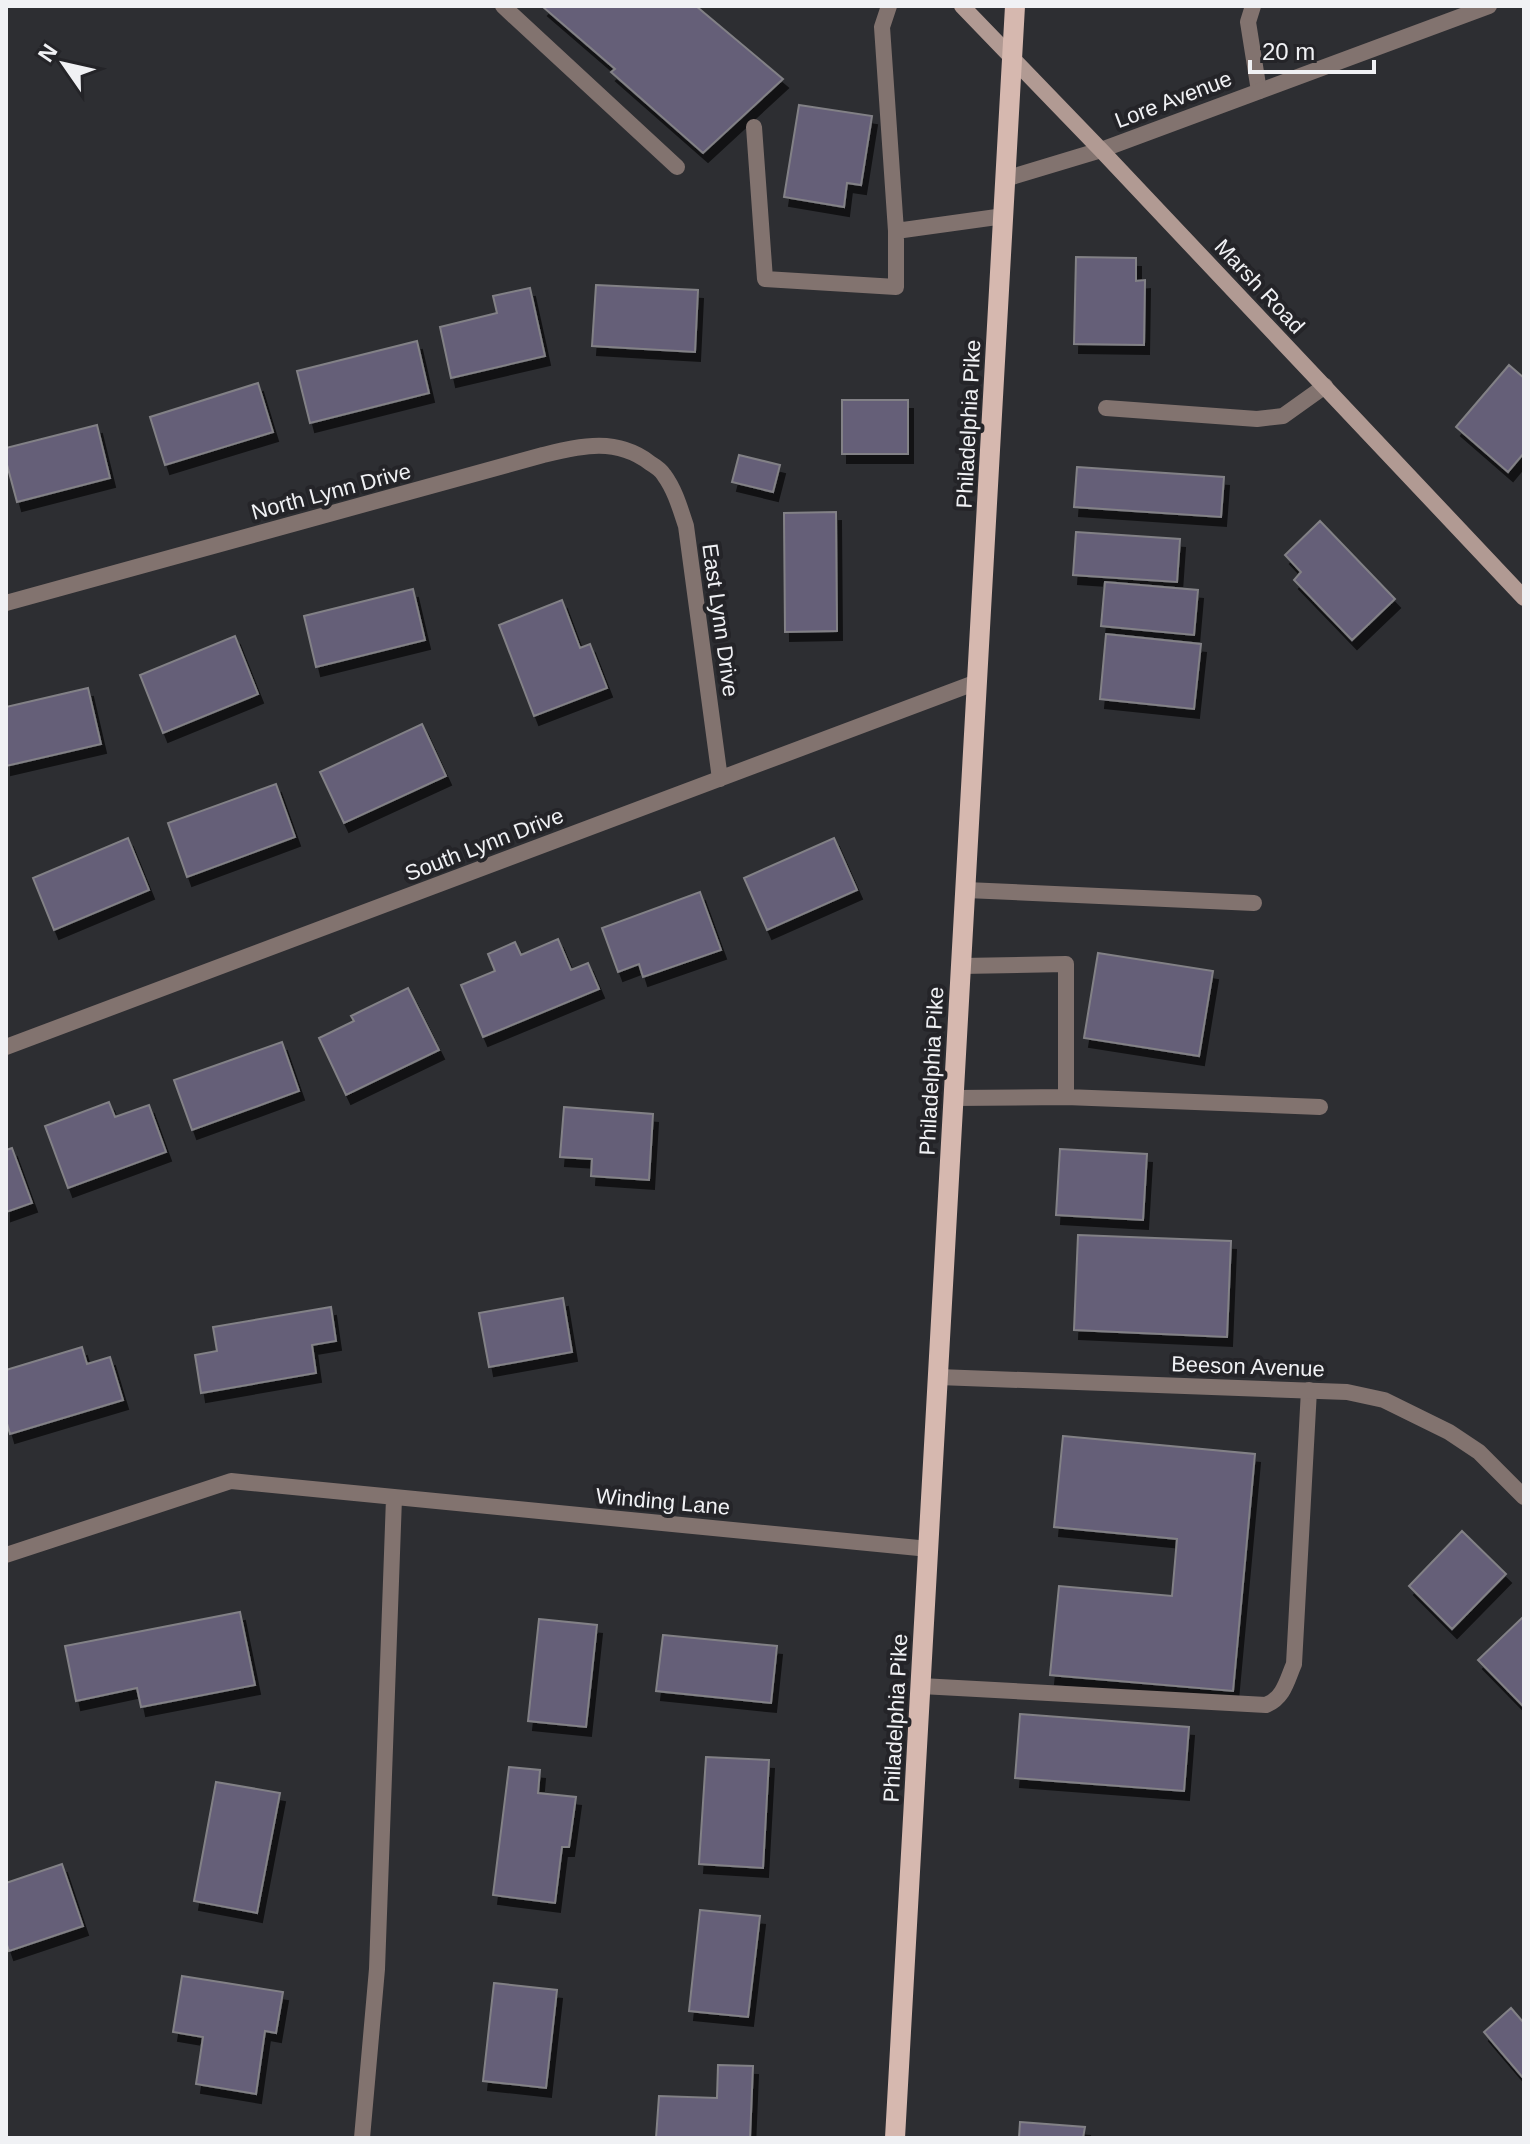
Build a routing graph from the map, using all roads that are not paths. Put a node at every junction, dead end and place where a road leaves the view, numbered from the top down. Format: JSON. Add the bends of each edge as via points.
{"nodes":[{"id":1,"x":503,"y":6,"type":"edge"},
{"id":2,"x":889,"y":6,"type":"edge"},
{"id":3,"x":962,"y":6,"type":"edge"},
{"id":4,"x":1015,"y":6,"type":"edge"},
{"id":5,"x":1253,"y":6,"type":"edge"},
{"id":6,"x":1489,"y":6,"type":"edge"},
{"id":7,"x":1457,"y":12,"type":"edge"},
{"id":8,"x":1012,"y":58,"type":"junction"},
{"id":9,"x":1259,"y":91,"type":"junction"},
{"id":10,"x":754,"y":127,"type":"dead end"},
{"id":11,"x":1101,"y":150,"type":"junction"},
{"id":12,"x":677,"y":167,"type":"dead end"},
{"id":13,"x":1005,"y":179,"type":"junction"},
{"id":14,"x":1004,"y":216,"type":"junction"},
{"id":15,"x":896,"y":231,"type":"junction"},
{"id":16,"x":1325,"y":386,"type":"junction"},
{"id":17,"x":1106,"y":408,"type":"dead end"},
{"id":18,"x":663,"y":472,"type":"joint"},
{"id":19,"x":1524,"y":598,"type":"edge"},
{"id":20,"x":6,"y":603,"type":"edge"},
{"id":21,"x":977,"y":682,"type":"junction"},
{"id":22,"x":720,"y":779,"type":"junction"},
{"id":23,"x":966,"y":890,"type":"junction"},
{"id":24,"x":1254,"y":903,"type":"dead end"},
{"id":25,"x":961,"y":966,"type":"junction"},
{"id":26,"x":6,"y":1047,"type":"edge"},
{"id":27,"x":1066,"y":1097,"type":"junction"},
{"id":28,"x":953,"y":1098,"type":"junction"},
{"id":29,"x":1320,"y":1107,"type":"dead end"},
{"id":30,"x":938,"y":1377,"type":"junction"},
{"id":31,"x":1309,"y":1390,"type":"junction"},
{"id":32,"x":1524,"y":1497,"type":"edge"},
{"id":33,"x":394,"y":1498,"type":"junction"},
{"id":34,"x":929,"y":1549,"type":"junction"},
{"id":35,"x":6,"y":1555,"type":"edge"},
{"id":36,"x":921,"y":1686,"type":"junction"},
{"id":37,"x":362,"y":2138,"type":"edge"},
{"id":38,"x":895,"y":2138,"type":"edge"}],
"edges":[{"from":1,"to":12,"type":"street"},
{"from":2,"to":15,"type":"street","via":[[882,27]]},
{"from":3,"to":8,"type":"main road","name":"Marsh Road"},
{"from":4,"to":8,"type":"main road","name":"Philadelphia Pike"},
{"from":5,"to":9,"type":"street","via":[[1248,22]]},
{"from":6,"to":7,"type":"street","name":"Lore Avenue"},
{"from":7,"to":9,"type":"street","name":"Lore Avenue"},
{"from":8,"to":11,"type":"main road","name":"Marsh Road"},
{"from":8,"to":13,"type":"main road","name":"Philadelphia Pike"},
{"from":9,"to":11,"type":"street","name":"Lore Avenue"},
{"from":10,"to":15,"type":"street","via":[[765,279],[896,287]]},
{"from":11,"to":13,"type":"street","name":"Lore Avenue"},
{"from":11,"to":16,"type":"main road","name":"Marsh Road"},
{"from":13,"to":14,"type":"main road","name":"Philadelphia Pike"},
{"from":14,"to":15,"type":"street"},
{"from":14,"to":21,"type":"main road","name":"Philadelphia Pike"},
{"from":16,"to":17,"type":"street","via":[[1283,416],[1257,419]]},
{"from":16,"to":19,"type":"main road","name":"Marsh Road"},
{"from":18,"to":20,"type":"street","name":"North Lynn Drive","via":[[618,446],[583,446]]},
{"from":18,"to":22,"type":"street","name":"East Lynn Drive","via":[[686,526]]},
{"from":21,"to":22,"type":"street","name":"South Lynn Drive"},
{"from":21,"to":23,"type":"main road","name":"Philadelphia Pike"},
{"from":22,"to":26,"type":"street","name":"South Lynn Drive"},
{"from":23,"to":24,"type":"street"},
{"from":23,"to":25,"type":"main road","name":"Philadelphia Pike"},
{"from":25,"to":27,"type":"street","via":[[1066,964]]},
{"from":25,"to":28,"type":"main road","name":"Philadelphia Pike"},
{"from":27,"to":28,"type":"street"},
{"from":27,"to":29,"type":"street"},
{"from":28,"to":30,"type":"main road","name":"Philadelphia Pike"},
{"from":30,"to":31,"type":"street","name":"Beeson Avenue"},
{"from":30,"to":34,"type":"main road","name":"Philadelphia Pike"},
{"from":31,"to":32,"type":"street","name":"Beeson Avenue","via":[[1384,1400],[1420,1416],[1479,1452]]},
{"from":31,"to":36,"type":"street","via":[[1294,1664],[1275,1702]]},
{"from":33,"to":34,"type":"street","name":"Winding Lane"},
{"from":33,"to":35,"type":"street","name":"Winding Lane","via":[[231,1481]]},
{"from":33,"to":37,"type":"street","via":[[377,1969]]},
{"from":34,"to":36,"type":"main road","name":"Philadelphia Pike"},
{"from":36,"to":38,"type":"main road","name":"Philadelphia Pike"}]}
